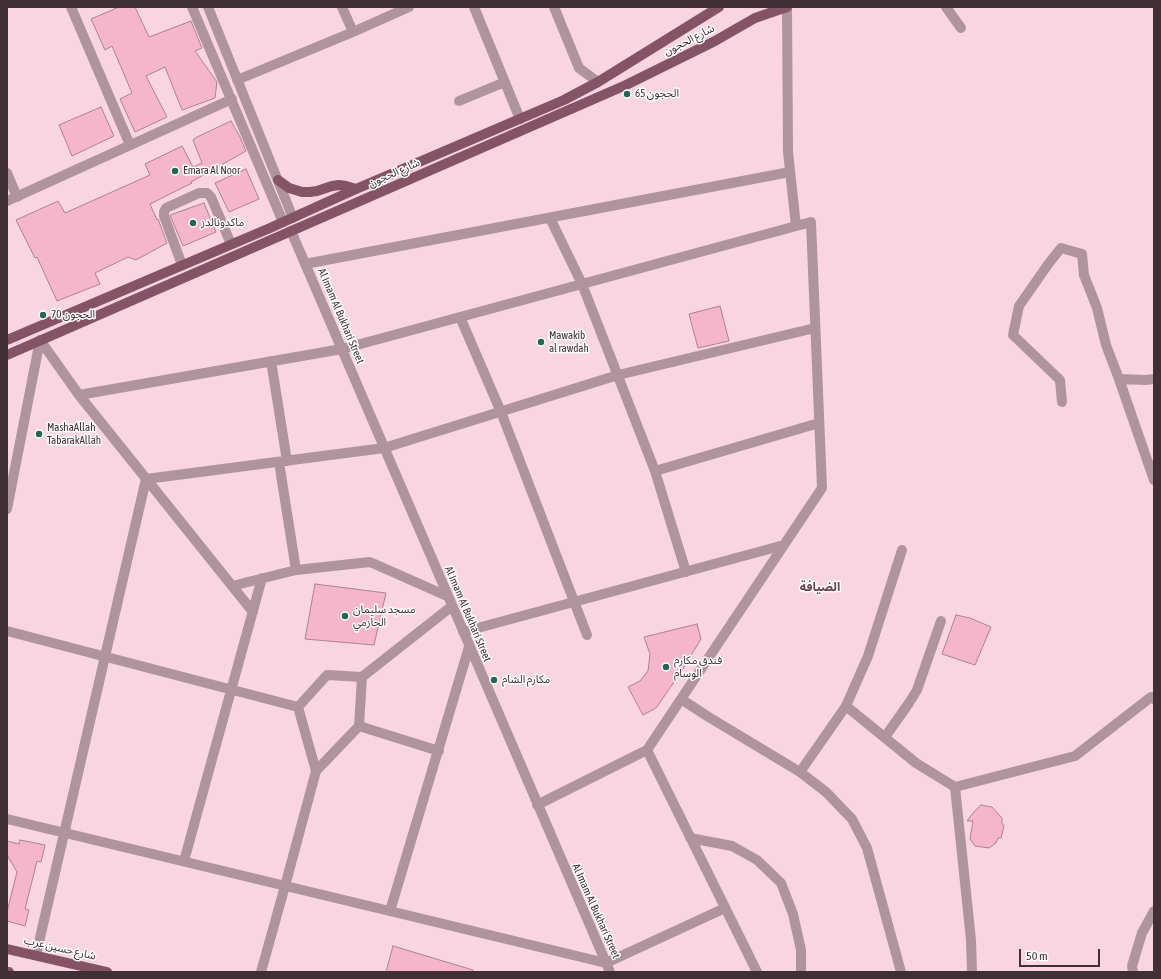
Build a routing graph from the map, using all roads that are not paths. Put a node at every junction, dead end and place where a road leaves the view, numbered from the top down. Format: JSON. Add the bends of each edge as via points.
{"nodes":[{"id":1,"x":71,"y":7,"type":"edge"},
{"id":2,"x":192,"y":7,"type":"edge"},
{"id":3,"x":208,"y":7,"type":"edge"},
{"id":4,"x":342,"y":7,"type":"edge"},
{"id":5,"x":409,"y":7,"type":"edge"},
{"id":6,"x":474,"y":7,"type":"edge"},
{"id":7,"x":554,"y":7,"type":"edge"},
{"id":8,"x":719,"y":7,"type":"edge"},
{"id":9,"x":768,"y":7,"type":"edge"},
{"id":10,"x":787,"y":7,"type":"edge"},
{"id":11,"x":946,"y":7,"type":"edge"},
{"id":12,"x":755,"y":18,"type":"junction"},
{"id":13,"x":961,"y":28,"type":"dead end"},
{"id":14,"x":353,"y":32,"type":"junction"},
{"id":15,"x":237,"y":80,"type":"junction"},
{"id":16,"x":505,"y":82,"type":"junction"},
{"id":17,"x":598,"y":82,"type":"junction"},
{"id":18,"x":232,"y":99,"type":"junction"},
{"id":19,"x":459,"y":101,"type":"dead end"},
{"id":20,"x":520,"y":119,"type":"junction"},
{"id":21,"x":130,"y":145,"type":"junction"},
{"id":22,"x":790,"y":172,"type":"junction"},
{"id":23,"x":7,"y":173,"type":"edge"},
{"id":24,"x":278,"y":180,"type":"junction"},
{"id":25,"x":356,"y":189,"type":"junction"},
{"id":26,"x":17,"y":197,"type":"junction"},
{"id":27,"x":7,"y":202,"type":"edge"},
{"id":28,"x":293,"y":218,"type":"junction"},
{"id":29,"x":550,"y":218,"type":"junction"},
{"id":30,"x":283,"y":222,"type":"junction"},
{"id":31,"x":796,"y":226,"type":"junction"},
{"id":32,"x":291,"y":231,"type":"junction"},
{"id":33,"x":232,"y":244,"type":"junction"},
{"id":34,"x":306,"y":264,"type":"junction"},
{"id":35,"x":182,"y":265,"type":"junction"},
{"id":36,"x":582,"y":284,"type":"junction"},
{"id":37,"x":460,"y":317,"type":"junction"},
{"id":38,"x":815,"y":328,"type":"junction"},
{"id":39,"x":7,"y":340,"type":"edge"},
{"id":40,"x":40,"y":340,"type":"junction"},
{"id":41,"x":342,"y":349,"type":"junction"},
{"id":42,"x":7,"y":355,"type":"edge"},
{"id":43,"x":271,"y":361,"type":"junction"},
{"id":44,"x":618,"y":375,"type":"junction"},
{"id":45,"x":1119,"y":379,"type":"junction"},
{"id":46,"x":1154,"y":379,"type":"edge"},
{"id":47,"x":79,"y":395,"type":"junction"},
{"id":48,"x":1062,"y":402,"type":"dead end"},
{"id":49,"x":500,"y":412,"type":"junction"},
{"id":50,"x":819,"y":423,"type":"junction"},
{"id":51,"x":384,"y":448,"type":"junction"},
{"id":52,"x":283,"y":462,"type":"junction"},
{"id":53,"x":656,"y":471,"type":"junction"},
{"id":54,"x":146,"y":479,"type":"junction"},
{"id":55,"x":1154,"y":480,"type":"edge"},
{"id":56,"x":9,"y":488,"type":"edge"},
{"id":57,"x":7,"y":509,"type":"edge"},
{"id":58,"x":784,"y":545,"type":"junction"},
{"id":59,"x":902,"y":550,"type":"dead end"},
{"id":60,"x":296,"y":570,"type":"junction"},
{"id":61,"x":686,"y":572,"type":"junction"},
{"id":62,"x":262,"y":578,"type":"junction"},
{"id":63,"x":232,"y":586,"type":"junction"},
{"id":64,"x":447,"y":596,"type":"junction"},
{"id":65,"x":575,"y":602,"type":"junction"},
{"id":66,"x":452,"y":606,"type":"junction"},
{"id":67,"x":253,"y":612,"type":"junction"},
{"id":68,"x":941,"y":622,"type":"dead end"},
{"id":69,"x":7,"y":631,"type":"edge"},
{"id":70,"x":463,"y":632,"type":"junction"},
{"id":71,"x":587,"y":635,"type":"dead end"},
{"id":72,"x":469,"y":647,"type":"junction"},
{"id":73,"x":106,"y":657,"type":"junction"},
{"id":74,"x":362,"y":677,"type":"junction"},
{"id":75,"x":231,"y":689,"type":"junction"},
{"id":76,"x":681,"y":699,"type":"junction"},
{"id":77,"x":1154,"y":699,"type":"edge"},
{"id":78,"x":846,"y":706,"type":"junction"},
{"id":79,"x":298,"y":707,"type":"junction"},
{"id":80,"x":360,"y":726,"type":"junction"},
{"id":81,"x":885,"y":737,"type":"junction"},
{"id":82,"x":647,"y":750,"type":"junction"},
{"id":83,"x":439,"y":751,"type":"junction"},
{"id":84,"x":316,"y":771,"type":"junction"},
{"id":85,"x":800,"y":772,"type":"junction"},
{"id":86,"x":955,"y":787,"type":"junction"},
{"id":87,"x":537,"y":805,"type":"junction"},
{"id":88,"x":7,"y":819,"type":"edge"},
{"id":89,"x":65,"y":833,"type":"junction"},
{"id":90,"x":690,"y":838,"type":"junction"},
{"id":91,"x":184,"y":861,"type":"junction"},
{"id":92,"x":285,"y":886,"type":"junction"},
{"id":93,"x":725,"y":908,"type":"junction"},
{"id":94,"x":390,"y":911,"type":"junction"},
{"id":95,"x":1154,"y":911,"type":"edge"},
{"id":96,"x":7,"y":948,"type":"edge"},
{"id":97,"x":36,"y":955,"type":"junction"},
{"id":98,"x":608,"y":968,"type":"edge"},
{"id":99,"x":107,"y":972,"type":"edge"},
{"id":100,"x":261,"y":972,"type":"edge"},
{"id":101,"x":757,"y":972,"type":"edge"},
{"id":102,"x":801,"y":972,"type":"edge"},
{"id":103,"x":901,"y":972,"type":"edge"},
{"id":104,"x":972,"y":972,"type":"edge"},
{"id":105,"x":1133,"y":972,"type":"edge"}],
"edges":[{"from":1,"to":21,"type":"street"},
{"from":2,"to":18,"type":"street"},
{"from":3,"to":15,"type":"street"},
{"from":4,"to":14,"type":"street"},
{"from":5,"to":14,"type":"street"},
{"from":6,"to":16,"type":"street"},
{"from":7,"to":17,"type":"street","via":[[579,68]]},
{"from":8,"to":17,"type":"main road","name":"شارع الحجون"},
{"from":9,"to":12,"type":"main road"},
{"from":10,"to":12,"type":"main road","name":"شارع الحجون"},
{"from":10,"to":22,"type":"street"},
{"from":11,"to":13,"type":"street"},
{"from":12,"to":32,"type":"main road","name":"شارع الحجون","via":[[626,85]]},
{"from":14,"to":15,"type":"street"},
{"from":15,"to":24,"type":"street"},
{"from":16,"to":19,"type":"street"},
{"from":16,"to":20,"type":"street"},
{"from":17,"to":20,"type":"main road","name":"شارع الحجون"},
{"from":18,"to":21,"type":"street"},
{"from":18,"to":30,"type":"street"},
{"from":20,"to":25,"type":"main road","name":"شارع الحجون"},
{"from":21,"to":26,"type":"street"},
{"from":22,"to":29,"type":"street"},
{"from":22,"to":31,"type":"street"},
{"from":23,"to":26,"type":"street"},
{"from":24,"to":25,"type":"main road","via":[[289,188],[302,192],[339,185]]},
{"from":24,"to":28,"type":"street"},
{"from":25,"to":28,"type":"main road","name":"شارع الحجون"},
{"from":26,"to":27,"type":"street"},
{"from":28,"to":30,"type":"main road","name":"شارع الحجون"},
{"from":29,"to":34,"type":"street"},
{"from":29,"to":36,"type":"street"},
{"from":30,"to":33,"type":"main road","name":"شارع الحجون"},
{"from":31,"to":36,"type":"street"},
{"from":31,"to":38,"type":"street","via":[[811,222]]},
{"from":32,"to":34,"type":"street","name":"Al Imam Al Bukhari Street"},
{"from":32,"to":40,"type":"main road","name":"شارع الحجون"},
{"from":33,"to":35,"type":"main road","name":"شارع الحجون"},
{"from":33,"to":35,"type":"street","via":[[211,197],[207,193],[199,193],[166,208],[164,212]]},
{"from":34,"to":41,"type":"street","name":"Al Imam Al Bukhari Street"},
{"from":35,"to":39,"type":"main road","name":"شارع الحجون"},
{"from":36,"to":37,"type":"street"},
{"from":36,"to":44,"type":"street"},
{"from":37,"to":41,"type":"street"},
{"from":37,"to":49,"type":"street"},
{"from":38,"to":44,"type":"street"},
{"from":38,"to":50,"type":"street"},
{"from":40,"to":42,"type":"main road","name":"شارع الحجون"},
{"from":40,"to":47,"type":"street"},
{"from":40,"to":56,"type":"street"},
{"from":41,"to":43,"type":"street"},
{"from":41,"to":51,"type":"street","name":"Al Imam Al Bukhari Street"},
{"from":43,"to":47,"type":"street"},
{"from":43,"to":52,"type":"street"},
{"from":44,"to":49,"type":"street"},
{"from":44,"to":53,"type":"street"},
{"from":45,"to":46,"type":"street"},
{"from":45,"to":48,"type":"street","via":[[1084,275],[1082,254],[1061,248],[1019,306],[1013,335],[1060,380]]},
{"from":45,"to":55,"type":"street"},
{"from":47,"to":54,"type":"street"},
{"from":49,"to":51,"type":"street"},
{"from":49,"to":65,"type":"street"},
{"from":50,"to":53,"type":"street"},
{"from":50,"to":58,"type":"street","via":[[822,488]]},
{"from":51,"to":52,"type":"street"},
{"from":51,"to":64,"type":"street","name":"Al Imam Al Bukhari Street"},
{"from":52,"to":54,"type":"street"},
{"from":52,"to":60,"type":"street"},
{"from":53,"to":61,"type":"street"},
{"from":54,"to":63,"type":"street"},
{"from":54,"to":73,"type":"street"},
{"from":56,"to":57,"type":"street"},
{"from":58,"to":61,"type":"street"},
{"from":58,"to":76,"type":"street"},
{"from":59,"to":78,"type":"street","via":[[868,656]]},
{"from":60,"to":62,"type":"street"},
{"from":60,"to":64,"type":"street","via":[[370,562]]},
{"from":61,"to":65,"type":"street"},
{"from":62,"to":63,"type":"street"},
{"from":62,"to":67,"type":"street"},
{"from":63,"to":67,"type":"street"},
{"from":64,"to":66,"type":"street","name":"Al Imam Al Bukhari Street"},
{"from":65,"to":70,"type":"street"},
{"from":65,"to":71,"type":"street"},
{"from":66,"to":70,"type":"street","name":"Al Imam Al Bukhari Street"},
{"from":66,"to":74,"type":"street"},
{"from":67,"to":75,"type":"street"},
{"from":68,"to":81,"type":"street","via":[[917,690]]},
{"from":69,"to":73,"type":"street"},
{"from":70,"to":72,"type":"street","name":"Al Imam Al Bukhari Street"},
{"from":72,"to":83,"type":"street"},
{"from":72,"to":87,"type":"street","name":"Al Imam Al Bukhari Street"},
{"from":73,"to":75,"type":"street"},
{"from":73,"to":89,"type":"street"},
{"from":74,"to":79,"type":"street","via":[[327,674]]},
{"from":74,"to":80,"type":"street"},
{"from":75,"to":79,"type":"street"},
{"from":75,"to":91,"type":"street"},
{"from":76,"to":82,"type":"street"},
{"from":76,"to":85,"type":"street"},
{"from":77,"to":86,"type":"street","via":[[1151,697],[1075,756]]},
{"from":78,"to":81,"type":"street"},
{"from":78,"to":85,"type":"street"},
{"from":79,"to":84,"type":"street"},
{"from":80,"to":83,"type":"street"},
{"from":80,"to":84,"type":"street"},
{"from":81,"to":86,"type":"street","via":[[916,763]]},
{"from":82,"to":87,"type":"street"},
{"from":82,"to":90,"type":"street"},
{"from":83,"to":94,"type":"street"},
{"from":84,"to":92,"type":"street"},
{"from":85,"to":103,"type":"street","via":[[826,792],[852,820],[867,848]]},
{"from":86,"to":104,"type":"street"},
{"from":87,"to":98,"type":"street","name":"Al Imam Al Bukhari Street"},
{"from":88,"to":89,"type":"street"},
{"from":89,"to":91,"type":"street"},
{"from":89,"to":97,"type":"street"},
{"from":90,"to":93,"type":"street"},
{"from":90,"to":102,"type":"street","via":[[732,846],[756,860],[781,884],[793,914],[801,950]]},
{"from":91,"to":92,"type":"street"},
{"from":92,"to":94,"type":"street"},
{"from":92,"to":100,"type":"street"},
{"from":93,"to":98,"type":"street"},
{"from":93,"to":101,"type":"street"},
{"from":94,"to":98,"type":"street"},
{"from":95,"to":105,"type":"street","via":[[1142,933],[1132,966]]},
{"from":96,"to":97,"type":"main road","name":"شارع حسين عرب"},
{"from":97,"to":99,"type":"main road","name":"شارع حسين عرب"}]}
